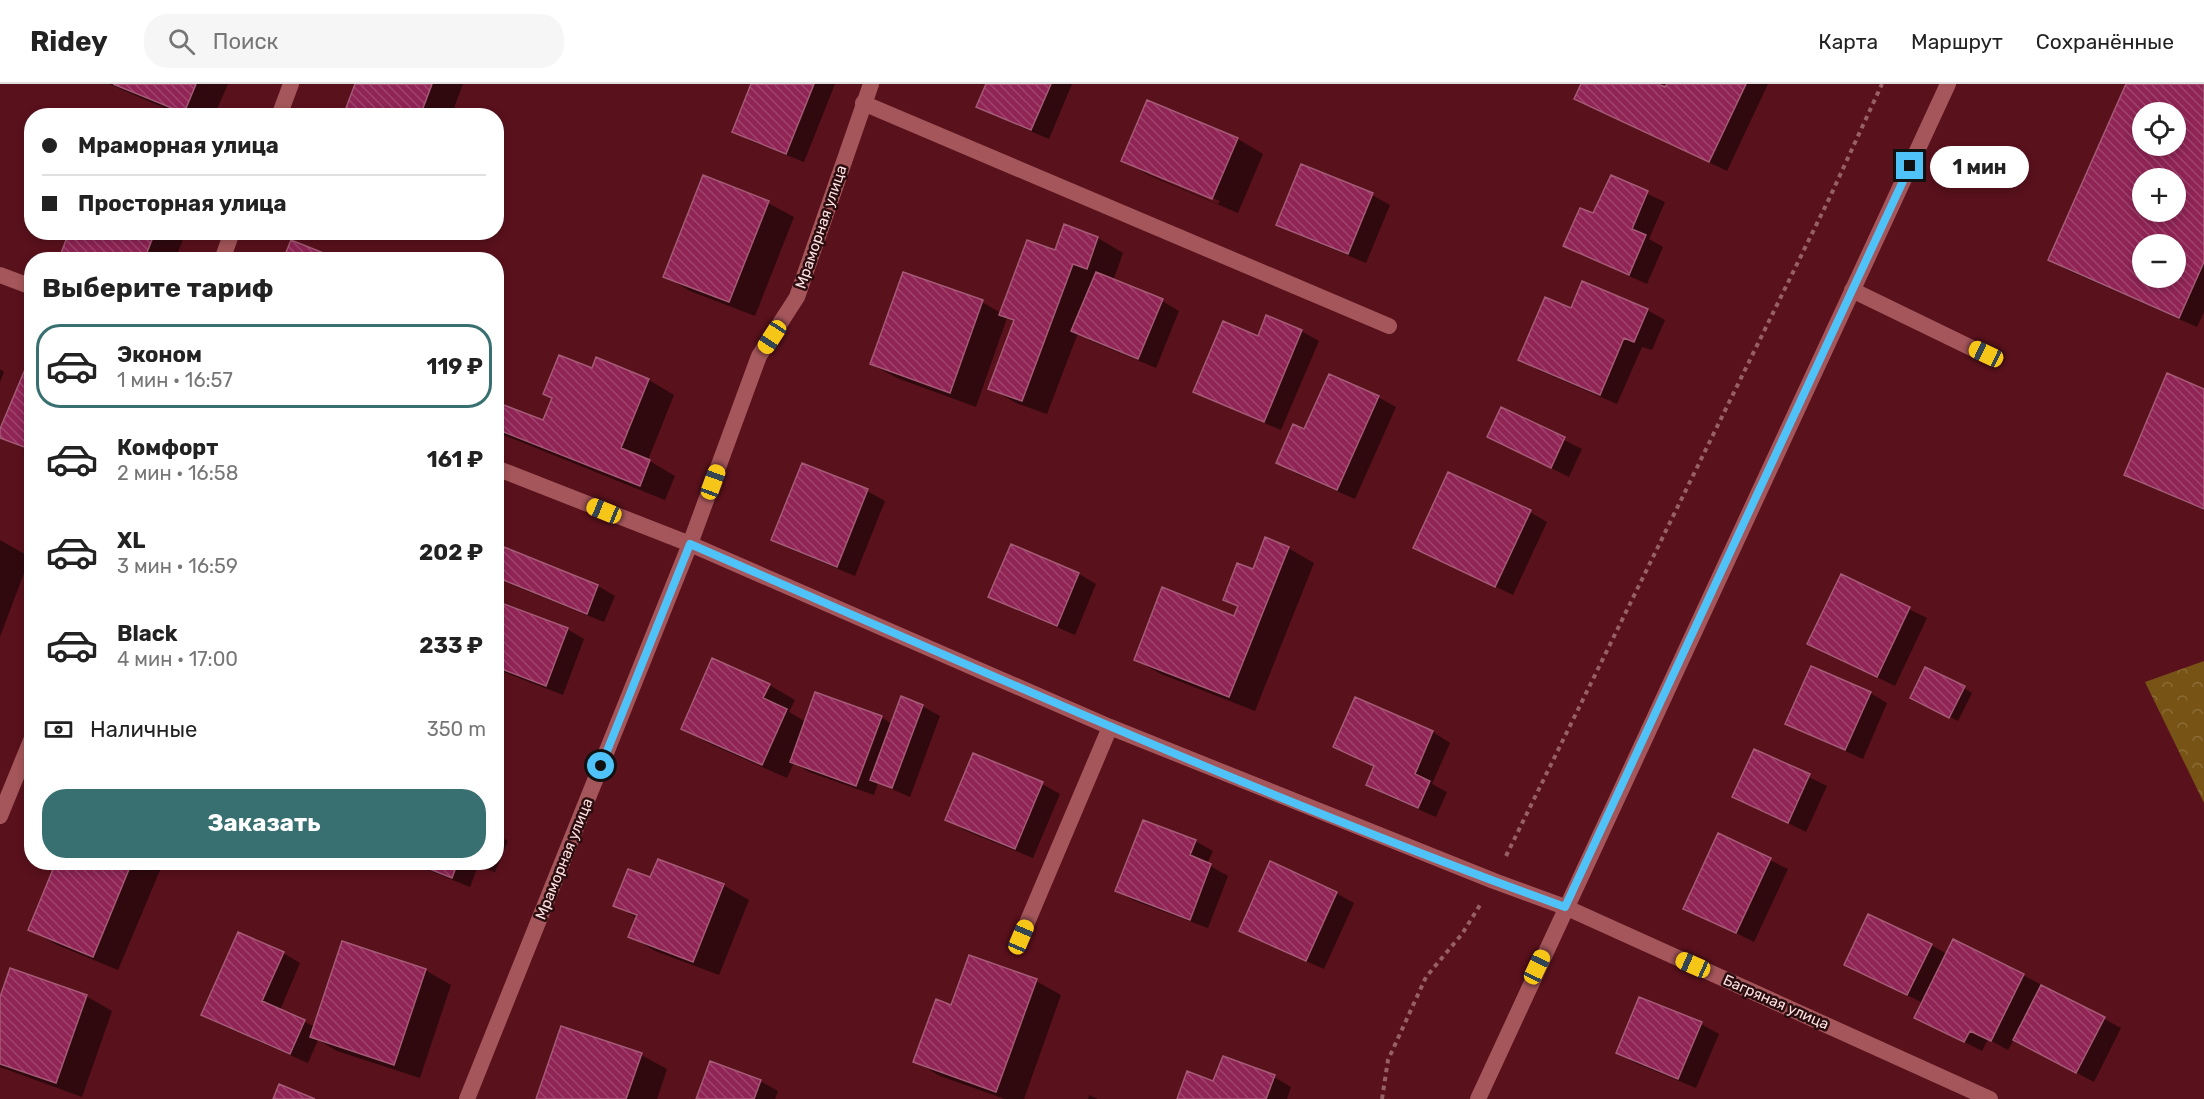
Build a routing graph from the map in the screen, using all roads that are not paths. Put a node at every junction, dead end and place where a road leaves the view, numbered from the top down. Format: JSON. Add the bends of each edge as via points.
{"nodes":[{"id":1,"x":291,"y":84,"type":"edge"},
{"id":2,"x":871,"y":84,"type":"edge"},
{"id":3,"x":1948,"y":84,"type":"edge"},
{"id":4,"x":863,"y":103,"type":"junction"},
{"id":5,"x":282,"y":108,"type":"edge"},
{"id":6,"x":0,"y":275,"type":"edge"},
{"id":7,"x":24,"y":284,"type":"edge"},
{"id":8,"x":1852,"y":290,"type":"junction"},
{"id":9,"x":1389,"y":326,"type":"dead end"},
{"id":10,"x":1986,"y":354,"type":"dead end"},
{"id":11,"x":504,"y":471,"type":"edge"},
{"id":12,"x":690,"y":544,"type":"junction"},
{"id":13,"x":1110,"y":728,"type":"junction"},
{"id":14,"x":24,"y":758,"type":"edge"},
{"id":15,"x":0,"y":816,"type":"edge"},
{"id":16,"x":1565,"y":907,"type":"junction"},
{"id":17,"x":1021,"y":937,"type":"dead end"},
{"id":18,"x":467,"y":1099,"type":"edge"},
{"id":19,"x":1478,"y":1099,"type":"edge"},
{"id":20,"x":1990,"y":1099,"type":"edge"}],
"edges":[{"from":1,"to":5,"type":"street"},
{"from":2,"to":4,"type":"street","name":"Мраморная улица"},
{"from":3,"to":8,"type":"street"},
{"from":4,"to":9,"type":"street"},
{"from":4,"to":12,"type":"street","name":"Мраморная улица","via":[[797,297],[759,356]]},
{"from":6,"to":7,"type":"street"},
{"from":8,"to":10,"type":"street"},
{"from":8,"to":16,"type":"street"},
{"from":11,"to":12,"type":"street","name":"Багряная улица"},
{"from":12,"to":13,"type":"street","name":"Багряная улица"},
{"from":12,"to":18,"type":"street","name":"Мраморная улица"},
{"from":13,"to":16,"type":"street","name":"Багряная улица"},
{"from":13,"to":17,"type":"street"},
{"from":14,"to":15,"type":"street"},
{"from":16,"to":19,"type":"street"},
{"from":16,"to":20,"type":"street","name":"Багряная улица"}]}
